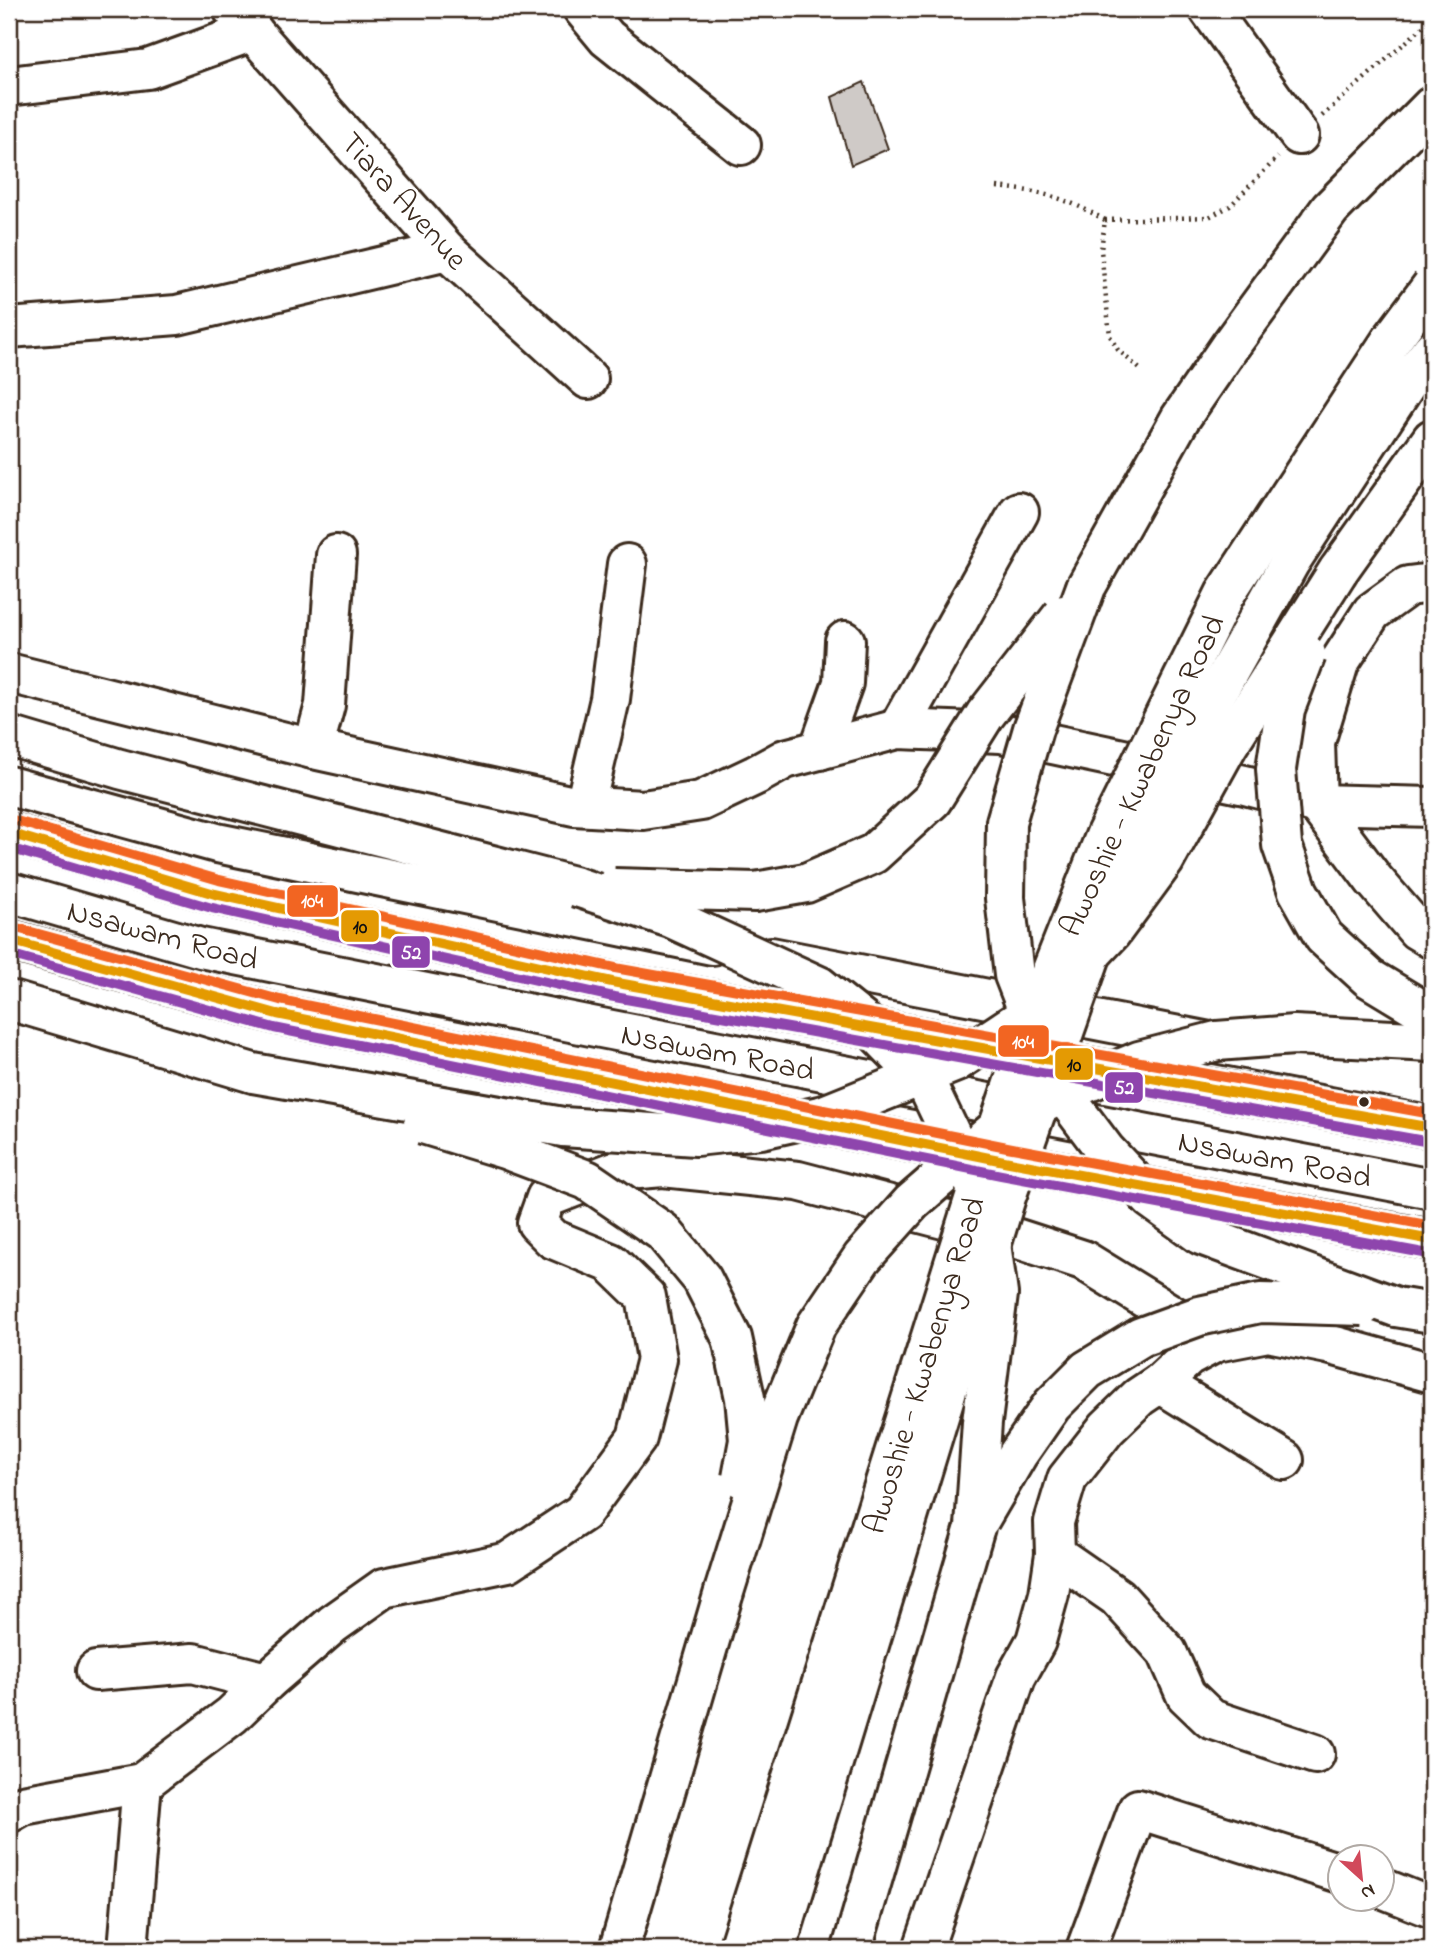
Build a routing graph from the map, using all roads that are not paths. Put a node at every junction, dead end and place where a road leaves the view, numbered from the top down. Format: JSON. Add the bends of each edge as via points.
{"nodes":[{"id":1,"x":583,"y":9,"type":"edge"},
{"id":2,"x":1209,"y":9,"type":"edge"},
{"id":3,"x":243,"y":20,"type":"edge"},
{"id":4,"x":9,"y":86,"type":"edge"},
{"id":5,"x":1432,"y":106,"type":"edge"},
{"id":6,"x":1299,"y":135,"type":"dead end"},
{"id":7,"x":741,"y":145,"type":"dead end"},
{"id":8,"x":447,"y":251,"type":"junction"},
{"id":9,"x":1432,"y":286,"type":"edge"},
{"id":10,"x":9,"y":328,"type":"edge"},
{"id":11,"x":1432,"y":349,"type":"edge"},
{"id":12,"x":588,"y":379,"type":"dead end"},
{"id":13,"x":1432,"y":439,"type":"edge"},
{"id":14,"x":1019,"y":512,"type":"dead end"},
{"id":15,"x":336,"y":555,"type":"dead end"},
{"id":16,"x":627,"y":564,"type":"dead end"},
{"id":17,"x":1338,"y":571,"type":"junction"},
{"id":18,"x":1432,"y":583,"type":"edge"},
{"id":19,"x":1086,"y":587,"type":"junction"},
{"id":20,"x":845,"y":641,"type":"dead end"},
{"id":21,"x":9,"y":673,"type":"edge"},
{"id":22,"x":898,"y":729,"type":"junction"},
{"id":23,"x":9,"y":736,"type":"edge"},
{"id":24,"x":313,"y":749,"type":"junction"},
{"id":25,"x":819,"y":750,"type":"junction"},
{"id":26,"x":9,"y":786,"type":"edge"},
{"id":27,"x":1317,"y":804,"type":"junction"},
{"id":28,"x":585,"y":806,"type":"junction"},
{"id":29,"x":1432,"y":807,"type":"edge"},
{"id":30,"x":9,"y":833,"type":"edge"},
{"id":31,"x":576,"y":887,"type":"junction"},
{"id":32,"x":9,"y":892,"type":"edge"},
{"id":33,"x":1432,"y":939,"type":"edge"},
{"id":34,"x":9,"y":940,"type":"edge"},
{"id":35,"x":9,"y":1000,"type":"edge"},
{"id":36,"x":1432,"y":1016,"type":"edge"},
{"id":37,"x":1432,"y":1042,"type":"edge"},
{"id":38,"x":253,"y":1073,"type":"junction"},
{"id":39,"x":1432,"y":1085,"type":"edge"},
{"id":40,"x":1432,"y":1128,"type":"edge"},
{"id":41,"x":1432,"y":1189,"type":"edge"},
{"id":42,"x":1432,"y":1240,"type":"edge"},
{"id":43,"x":1414,"y":1310,"type":"edge"},
{"id":44,"x":1216,"y":1342,"type":"junction"},
{"id":45,"x":1432,"y":1373,"type":"edge"},
{"id":46,"x":1160,"y":1383,"type":"junction"},
{"id":47,"x":1284,"y":1460,"type":"dead end"},
{"id":48,"x":975,"y":1527,"type":"junction"},
{"id":49,"x":1055,"y":1554,"type":"junction"},
{"id":50,"x":724,"y":1592,"type":"junction"},
{"id":51,"x":96,"y":1671,"type":"dead end"},
{"id":52,"x":266,"y":1682,"type":"junction"},
{"id":53,"x":1315,"y":1754,"type":"dead end"},
{"id":54,"x":142,"y":1783,"type":"junction"},
{"id":55,"x":9,"y":1812,"type":"edge"},
{"id":56,"x":1326,"y":1869,"type":"edge"},
{"id":57,"x":1396,"y":1894,"type":"edge"},
{"id":58,"x":1432,"y":1908,"type":"edge"},
{"id":59,"x":624,"y":1936,"type":"edge"},
{"id":60,"x":128,"y":1949,"type":"edge"},
{"id":61,"x":738,"y":1949,"type":"edge"},
{"id":62,"x":776,"y":1949,"type":"edge"},
{"id":63,"x":852,"y":1949,"type":"edge"},
{"id":64,"x":923,"y":1949,"type":"edge"},
{"id":65,"x":1086,"y":1949,"type":"edge"}],
"edges":[{"from":1,"to":7,"type":"main road","via":[[607,38]]},
{"from":2,"to":6,"type":"main road"},
{"from":3,"to":4,"type":"main road","via":[[148,69]]},
{"from":3,"to":8,"type":"main road","name":"Tiara Avenue"},
{"from":5,"to":19,"type":"main road","via":[[1330,209],[1237,336],[1180,419]]},
{"from":8,"to":10,"type":"main road","via":[[177,315]]},
{"from":8,"to":12,"type":"main road","name":"Tiara Avenue"},
{"from":9,"to":61,"type":"main road","name":"Awoshie - Kwabenya Road","bridge":true,"via":[[1390,342],[1225,594],[1106,834],[1048,980],[975,1198]]},
{"from":11,"to":62,"type":"main road","name":"Awoshie - Kwabenya Road","bridge":true,"via":[[1290,562],[1191,739],[1107,910],[1006,1197]]},
{"from":13,"to":17,"type":"main road"},
{"from":14,"to":22,"type":"main road"},
{"from":15,"to":24,"type":"main road","via":[[326,705]]},
{"from":16,"to":28,"type":"main road","via":[[610,699]]},
{"from":17,"to":36,"type":"main road","bridge":true,"via":[[1285,709],[1276,769],[1282,845],[1298,891],[1324,937],[1369,978]]},
{"from":17,"to":38,"type":"main road","bridge":true,"via":[[1228,745],[1164,861],[1111,933],[1044,1004],[956,1062],[824,1115],[761,1129],[696,1136],[564,1127]]},
{"from":18,"to":27,"type":"main road","via":[[1408,586],[1372,612],[1339,663],[1315,742]]},
{"from":19,"to":31,"type":"main road","bridge":true,"via":[[985,715],[932,800],[873,854],[806,883],[755,892]]},
{"from":19,"to":43,"type":"main road","bridge":true,"via":[[1033,729],[1006,822],[1005,898],[1014,975],[1044,1052],[1072,1106],[1105,1150],[1151,1199],[1201,1235]]},
{"from":20,"to":25,"type":"main road","via":[[843,683]]},
{"from":21,"to":24,"type":"main road"},
{"from":22,"to":25,"type":"main road"},
{"from":22,"to":27,"type":"main road","via":[[1001,733]]},
{"from":23,"to":31,"type":"main road"},
{"from":24,"to":28,"type":"main road"},
{"from":25,"to":28,"type":"main road","via":[[785,759],[701,801],[643,810]]},
{"from":26,"to":39,"type":"main road","via":[[217,843],[618,927]]},
{"from":27,"to":29,"type":"main road"},
{"from":27,"to":33,"type":"main road","via":[[1374,880],[1417,930]]},
{"from":30,"to":40,"type":"main road","name":"Nsawam Road","via":[[215,894],[612,982]]},
{"from":31,"to":48,"type":"main road","bridge":true,"via":[[671,918],[820,986],[875,1031],[926,1083],[986,1208],[998,1294]]},
{"from":32,"to":41,"type":"main road","name":"Nsawam Road","via":[[201,948]]},
{"from":34,"to":42,"type":"main road","via":[[277,1014],[991,1158]]},
{"from":35,"to":38,"type":"main road"},
{"from":37,"to":50,"type":"main road","bridge":true,"via":[[1294,1035],[1217,1041],[1139,1061],[1001,1125],[912,1202],[862,1258],[816,1326],[778,1418]]},
{"from":38,"to":50,"type":"main road","bridge":true,"via":[[505,1149],[587,1180],[663,1231],[702,1279],[732,1338],[745,1398],[749,1440]]},
{"from":43,"to":48,"type":"main road","bridge":true,"via":[[1260,1303],[1199,1316],[1142,1337],[1087,1370],[1052,1405]]},
{"from":44,"to":45,"type":"main road","via":[[1268,1332]]},
{"from":44,"to":46,"type":"main road","via":[[1188,1357]]},
{"from":44,"to":52,"type":"main road","via":[[1083,1260],[1009,1236],[799,1181],[663,1167],[615,1171],[546,1198],[537,1223],[553,1239],[611,1263],[646,1297],[657,1359],[637,1438],[582,1513],[508,1562],[384,1588],[333,1624]]},
{"from":46,"to":47,"type":"main road"},
{"from":46,"to":49,"type":"main road","via":[[1107,1428],[1066,1479],[1054,1522]]},
{"from":48,"to":63,"type":"main road"},
{"from":49,"to":53,"type":"main road","via":[[1117,1597],[1167,1652],[1186,1695],[1211,1719]]},
{"from":49,"to":64,"type":"main road","via":[[1036,1641],[1016,1677]]},
{"from":50,"to":59,"type":"main road"},
{"from":51,"to":52,"type":"main road","via":[[193,1662]]},
{"from":52,"to":54,"type":"main road","via":[[232,1715]]},
{"from":54,"to":55,"type":"main road","via":[[23,1805]]},
{"from":54,"to":60,"type":"main road"},
{"from":56,"to":65,"type":"main road","via":[[1138,1809]]},
{"from":57,"to":58,"type":"main road"}]}
